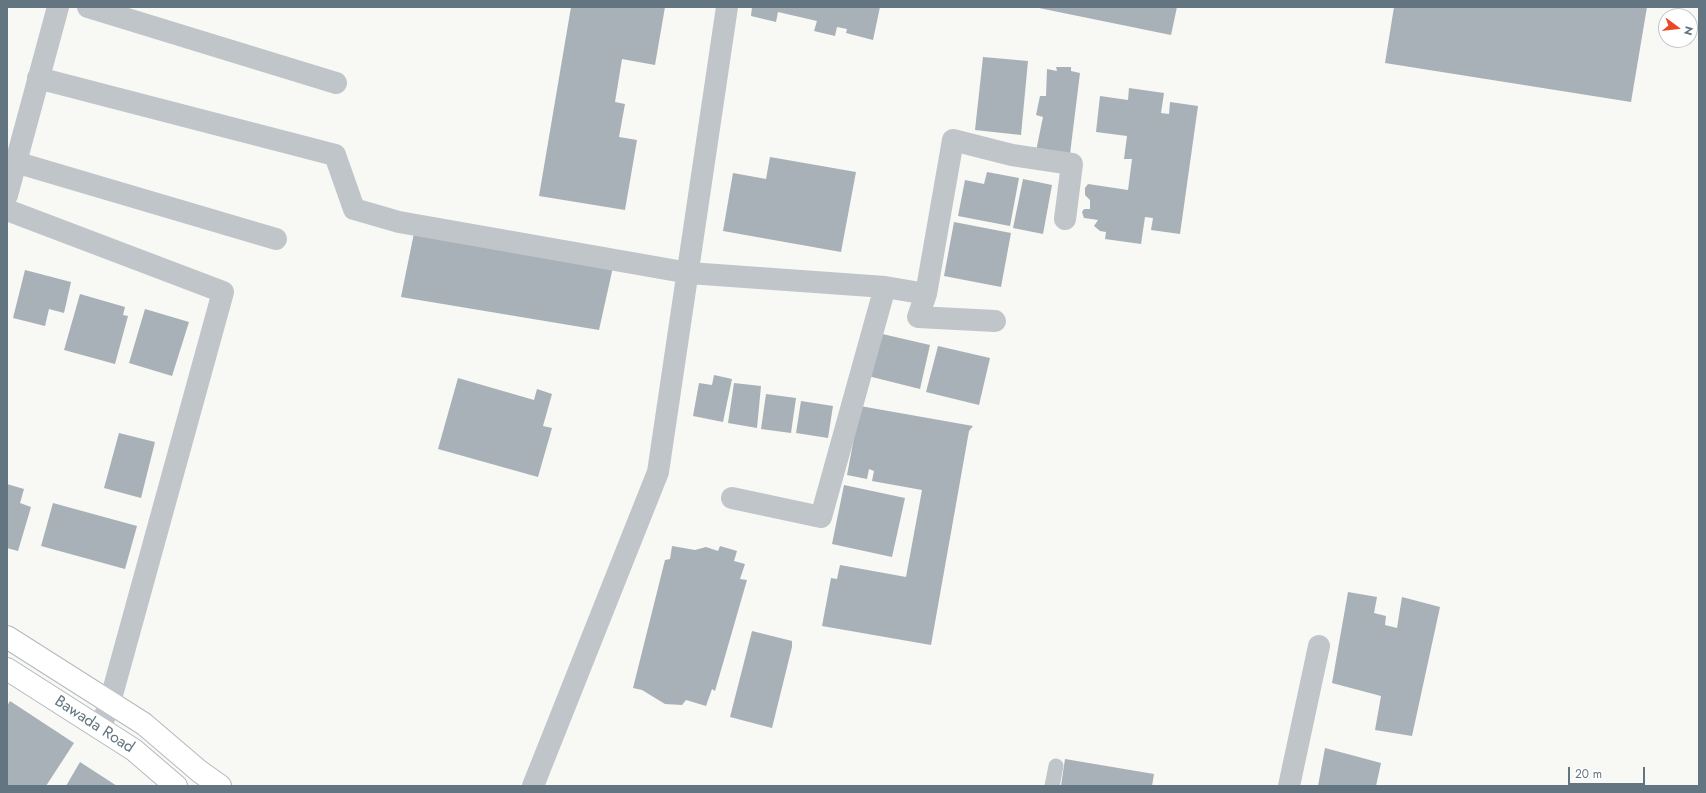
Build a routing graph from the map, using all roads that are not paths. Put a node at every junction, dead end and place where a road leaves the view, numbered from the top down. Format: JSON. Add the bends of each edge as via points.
{"nodes":[{"id":1,"x":58,"y":7,"type":"edge"},
{"id":2,"x":88,"y":7,"type":"edge"},
{"id":3,"x":727,"y":7,"type":"edge"},
{"id":4,"x":38,"y":78,"type":"junction"},
{"id":5,"x":336,"y":83,"type":"dead end"},
{"id":6,"x":16,"y":162,"type":"junction"},
{"id":7,"x":7,"y":195,"type":"edge"},
{"id":8,"x":7,"y":210,"type":"edge"},
{"id":9,"x":1065,"y":219,"type":"dead end"},
{"id":10,"x":276,"y":239,"type":"dead end"},
{"id":11,"x":689,"y":273,"type":"junction"},
{"id":12,"x":885,"y":287,"type":"junction"},
{"id":13,"x":926,"y":294,"type":"junction"},
{"id":14,"x":995,"y":321,"type":"dead end"},
{"id":15,"x":732,"y":498,"type":"dead end"},
{"id":16,"x":7,"y":637,"type":"edge"},
{"id":17,"x":1319,"y":646,"type":"dead end"},
{"id":18,"x":7,"y":669,"type":"edge"},
{"id":19,"x":110,"y":702,"type":"junction"},
{"id":20,"x":100,"y":729,"type":"junction"},
{"id":21,"x":1056,"y":766,"type":"dead end"},
{"id":22,"x":176,"y":786,"type":"edge"},
{"id":23,"x":220,"y":786,"type":"edge"},
{"id":24,"x":533,"y":786,"type":"edge"},
{"id":25,"x":1052,"y":786,"type":"edge"},
{"id":26,"x":1289,"y":786,"type":"edge"}],
"edges":[{"from":1,"to":4,"type":"street"},
{"from":2,"to":5,"type":"street"},
{"from":3,"to":11,"type":"street"},
{"from":4,"to":6,"type":"street"},
{"from":4,"to":11,"type":"street","via":[[336,155],[354,209],[398,222]]},
{"from":6,"to":7,"type":"street"},
{"from":6,"to":10,"type":"street"},
{"from":8,"to":19,"type":"street","via":[[224,292]]},
{"from":9,"to":13,"type":"street","via":[[1072,164],[1012,155],[953,140]]},
{"from":11,"to":12,"type":"street"},
{"from":11,"to":24,"type":"street","via":[[658,472]]},
{"from":12,"to":13,"type":"street"},
{"from":12,"to":15,"type":"street","via":[[821,517]]},
{"from":13,"to":14,"type":"street","via":[[918,317]]},
{"from":16,"to":19,"type":"main road"},
{"from":17,"to":26,"type":"street"},
{"from":18,"to":20,"type":"main road","name":"Bawada Road"},
{"from":19,"to":20,"type":"street"},
{"from":19,"to":23,"type":"main road","via":[[144,724]]},
{"from":20,"to":22,"type":"main road","name":"Bawada Road","via":[[134,750]]},
{"from":21,"to":25,"type":"lane"}]}
